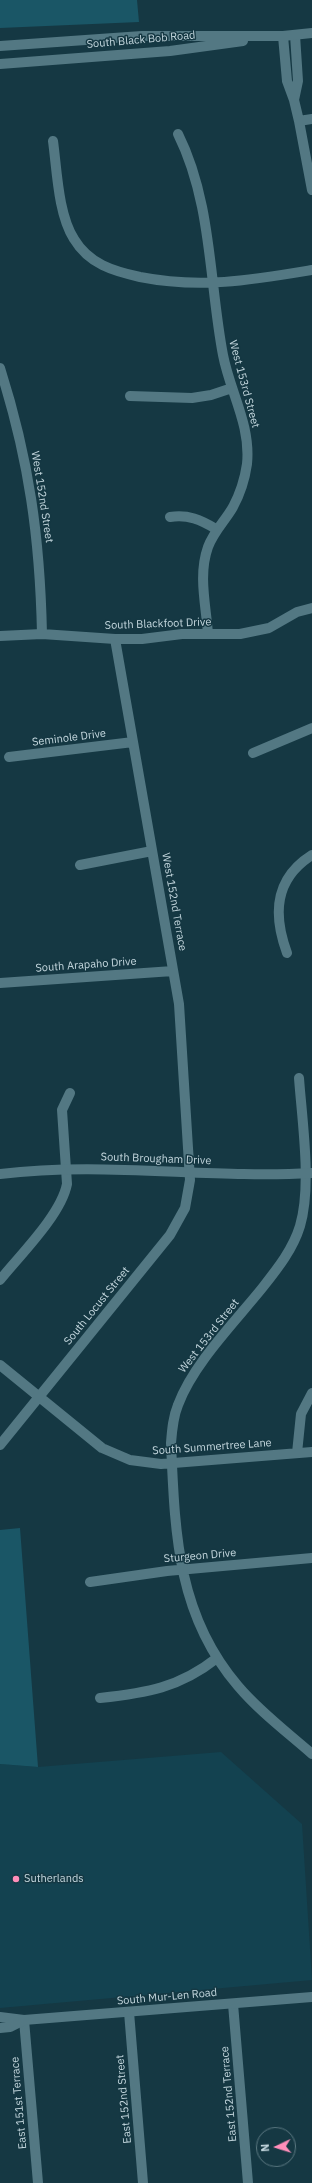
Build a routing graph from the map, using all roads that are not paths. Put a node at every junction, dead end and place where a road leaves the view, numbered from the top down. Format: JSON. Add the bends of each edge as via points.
{"nodes":[{"id":1,"x":312,"y":33,"type":"edge"},
{"id":2,"x":296,"y":35,"type":"junction"},
{"id":3,"x":283,"y":36,"type":"junction"},
{"id":4,"x":0,"y":46,"type":"edge"},
{"id":5,"x":0,"y":64,"type":"edge"},
{"id":6,"x":294,"y":100,"type":"junction"},
{"id":7,"x":312,"y":119,"type":"edge"},
{"id":8,"x":299,"y":121,"type":"junction"},
{"id":9,"x":178,"y":134,"type":"dead end"},
{"id":10,"x":53,"y":141,"type":"dead end"},
{"id":11,"x":312,"y":190,"type":"edge"},
{"id":12,"x":312,"y":270,"type":"edge"},
{"id":13,"x":213,"y":284,"type":"junction"},
{"id":14,"x":0,"y":368,"type":"edge"},
{"id":15,"x":232,"y":388,"type":"junction"},
{"id":16,"x":130,"y":396,"type":"dead end"},
{"id":17,"x":170,"y":517,"type":"dead end"},
{"id":18,"x":216,"y":529,"type":"junction"},
{"id":19,"x":312,"y":608,"type":"edge"},
{"id":20,"x":42,"y":634,"type":"junction"},
{"id":21,"x":208,"y":634,"type":"junction"},
{"id":22,"x":0,"y":636,"type":"edge"},
{"id":23,"x":115,"y":639,"type":"junction"},
{"id":24,"x":312,"y":728,"type":"edge"},
{"id":25,"x":133,"y":742,"type":"junction"},
{"id":26,"x":253,"y":753,"type":"dead end"},
{"id":27,"x":9,"y":757,"type":"dead end"},
{"id":28,"x":152,"y":851,"type":"junction"},
{"id":29,"x":312,"y":855,"type":"edge"},
{"id":30,"x":80,"y":865,"type":"dead end"},
{"id":31,"x":287,"y":953,"type":"dead end"},
{"id":32,"x":174,"y":970,"type":"junction"},
{"id":33,"x":0,"y":983,"type":"edge"},
{"id":34,"x":299,"y":1078,"type":"dead end"},
{"id":35,"x":70,"y":1093,"type":"dead end"},
{"id":36,"x":65,"y":1170,"type":"junction"},
{"id":37,"x":189,"y":1172,"type":"junction"},
{"id":38,"x":309,"y":1173,"type":"edge"},
{"id":39,"x":0,"y":1174,"type":"edge"},
{"id":40,"x":0,"y":1280,"type":"edge"},
{"id":41,"x":0,"y":1365,"type":"edge"},
{"id":42,"x":312,"y":1393,"type":"edge"},
{"id":43,"x":39,"y":1397,"type":"junction"},
{"id":44,"x":0,"y":1445,"type":"edge"},
{"id":45,"x":312,"y":1452,"type":"edge"},
{"id":46,"x":297,"y":1454,"type":"junction"},
{"id":47,"x":172,"y":1463,"type":"junction"},
{"id":48,"x":312,"y":1558,"type":"edge"},
{"id":49,"x":182,"y":1570,"type":"junction"},
{"id":50,"x":90,"y":1582,"type":"dead end"},
{"id":51,"x":217,"y":1658,"type":"junction"},
{"id":52,"x":100,"y":1698,"type":"dead end"},
{"id":53,"x":312,"y":1754,"type":"edge"},
{"id":54,"x":312,"y":1998,"type":"edge"},
{"id":55,"x":233,"y":2004,"type":"junction"},
{"id":56,"x":129,"y":2012,"type":"junction"},
{"id":57,"x":0,"y":2016,"type":"edge"},
{"id":58,"x":24,"y":2020,"type":"junction"},
{"id":59,"x":0,"y":2028,"type":"edge"},
{"id":60,"x":38,"y":2183,"type":"edge"},
{"id":61,"x":143,"y":2183,"type":"edge"},
{"id":62,"x":248,"y":2183,"type":"edge"}],
"edges":[{"from":1,"to":2,"type":"street","name":"South Black Bob Road"},
{"from":2,"to":3,"type":"street","name":"South Black Bob Road"},
{"from":2,"to":6,"type":"street","via":[[298,81]]},
{"from":3,"to":4,"type":"street","name":"South Black Bob Road","via":[[142,36]]},
{"from":3,"to":5,"type":"street","name":"South Black Bob Road","via":[[170,51]]},
{"from":3,"to":6,"type":"street","via":[[287,81]]},
{"from":6,"to":8,"type":"street"},
{"from":7,"to":8,"type":"street"},
{"from":8,"to":11,"type":"street"},
{"from":9,"to":13,"type":"street","name":"West 153rd Street","via":[[189,160],[199,198]]},
{"from":10,"to":13,"type":"street","via":[[60,192],[69,228],[87,256],[106,269],[126,274],[161,281]]},
{"from":12,"to":13,"type":"street","via":[[242,282]]},
{"from":13,"to":15,"type":"street","name":"West 153rd Street","via":[[223,357]]},
{"from":14,"to":20,"type":"street","name":"West 152nd Street","via":[[21,440],[31,491],[39,558]]},
{"from":15,"to":16,"type":"street","via":[[192,398]]},
{"from":15,"to":18,"type":"street","name":"West 153rd Street","via":[[244,426],[248,454],[239,495]]},
{"from":17,"to":18,"type":"street","via":[[193,517]]},
{"from":18,"to":21,"type":"street","name":"West 153rd Street","via":[[207,549],[202,570]]},
{"from":19,"to":21,"type":"street","name":"South Blackfoot Drive","via":[[297,612],[269,628],[240,634]]},
{"from":20,"to":22,"type":"street","name":"South Blackfoot Drive"},
{"from":20,"to":23,"type":"street","name":"South Blackfoot Drive"},
{"from":21,"to":23,"type":"street","name":"South Blackfoot Drive"},
{"from":23,"to":25,"type":"street","name":"West 152nd Terrace"},
{"from":24,"to":26,"type":"street"},
{"from":25,"to":27,"type":"street","name":"Seminole Drive"},
{"from":25,"to":28,"type":"street","name":"West 152nd Terrace"},
{"from":28,"to":30,"type":"street"},
{"from":28,"to":32,"type":"street","name":"West 152nd Terrace"},
{"from":29,"to":31,"type":"street","via":[[296,868],[282,891],[278,918]]},
{"from":32,"to":33,"type":"street","name":"South Arapaho Drive"},
{"from":32,"to":37,"type":"street","name":"West 152nd Terrace","via":[[179,1004],[190,1152]]},
{"from":34,"to":38,"type":"street","name":"West 153rd Street"},
{"from":35,"to":36,"type":"street","via":[[62,1110]]},
{"from":36,"to":37,"type":"street","name":"South Brougham Drive","via":[[130,1169]]},
{"from":36,"to":39,"type":"street","name":"South Brougham Drive"},
{"from":36,"to":40,"type":"street","via":[[67,1184],[62,1201]]},
{"from":37,"to":38,"type":"street","name":"South Brougham Drive"},
{"from":37,"to":43,"type":"street","name":"South Locust Street","via":[[190,1190],[186,1208],[178,1224]]},
{"from":38,"to":47,"type":"street","name":"West 153rd Street","via":[[301,1224],[287,1255],[198,1367],[185,1388],[173,1425]]},
{"from":41,"to":43,"type":"street"},
{"from":42,"to":46,"type":"street","via":[[301,1414]]},
{"from":43,"to":44,"type":"street","name":"South Locust Street"},
{"from":43,"to":47,"type":"street","name":"South Summertree Lane","via":[[102,1448],[146,1464]]},
{"from":45,"to":46,"type":"street","name":"South Summertree Lane"},
{"from":46,"to":47,"type":"street","name":"South Summertree Lane"},
{"from":47,"to":49,"type":"street","name":"West 153rd Street"},
{"from":48,"to":49,"type":"street","name":"Sturgeon Drive"},
{"from":49,"to":50,"type":"street","name":"Sturgeon Drive"},
{"from":49,"to":51,"type":"street","name":"West 153rd Street","via":[[194,1612]]},
{"from":51,"to":52,"type":"street","via":[[197,1673],[171,1685],[146,1692]]},
{"from":51,"to":53,"type":"street","name":"West 153rd Street","via":[[238,1687]]},
{"from":54,"to":55,"type":"street","name":"South Mur-Len Road"},
{"from":55,"to":56,"type":"street","name":"South Mur-Len Road"},
{"from":55,"to":62,"type":"street","name":"East 152nd Terrace"},
{"from":56,"to":58,"type":"street","name":"South Mur-Len Road"},
{"from":56,"to":61,"type":"street","name":"East 152nd Street"},
{"from":57,"to":58,"type":"street","name":"South Mur-Len Road"},
{"from":58,"to":59,"type":"street","name":"South Mur-Len Road","via":[[10,2027]]},
{"from":58,"to":60,"type":"street","name":"East 151st Terrace"}]}
